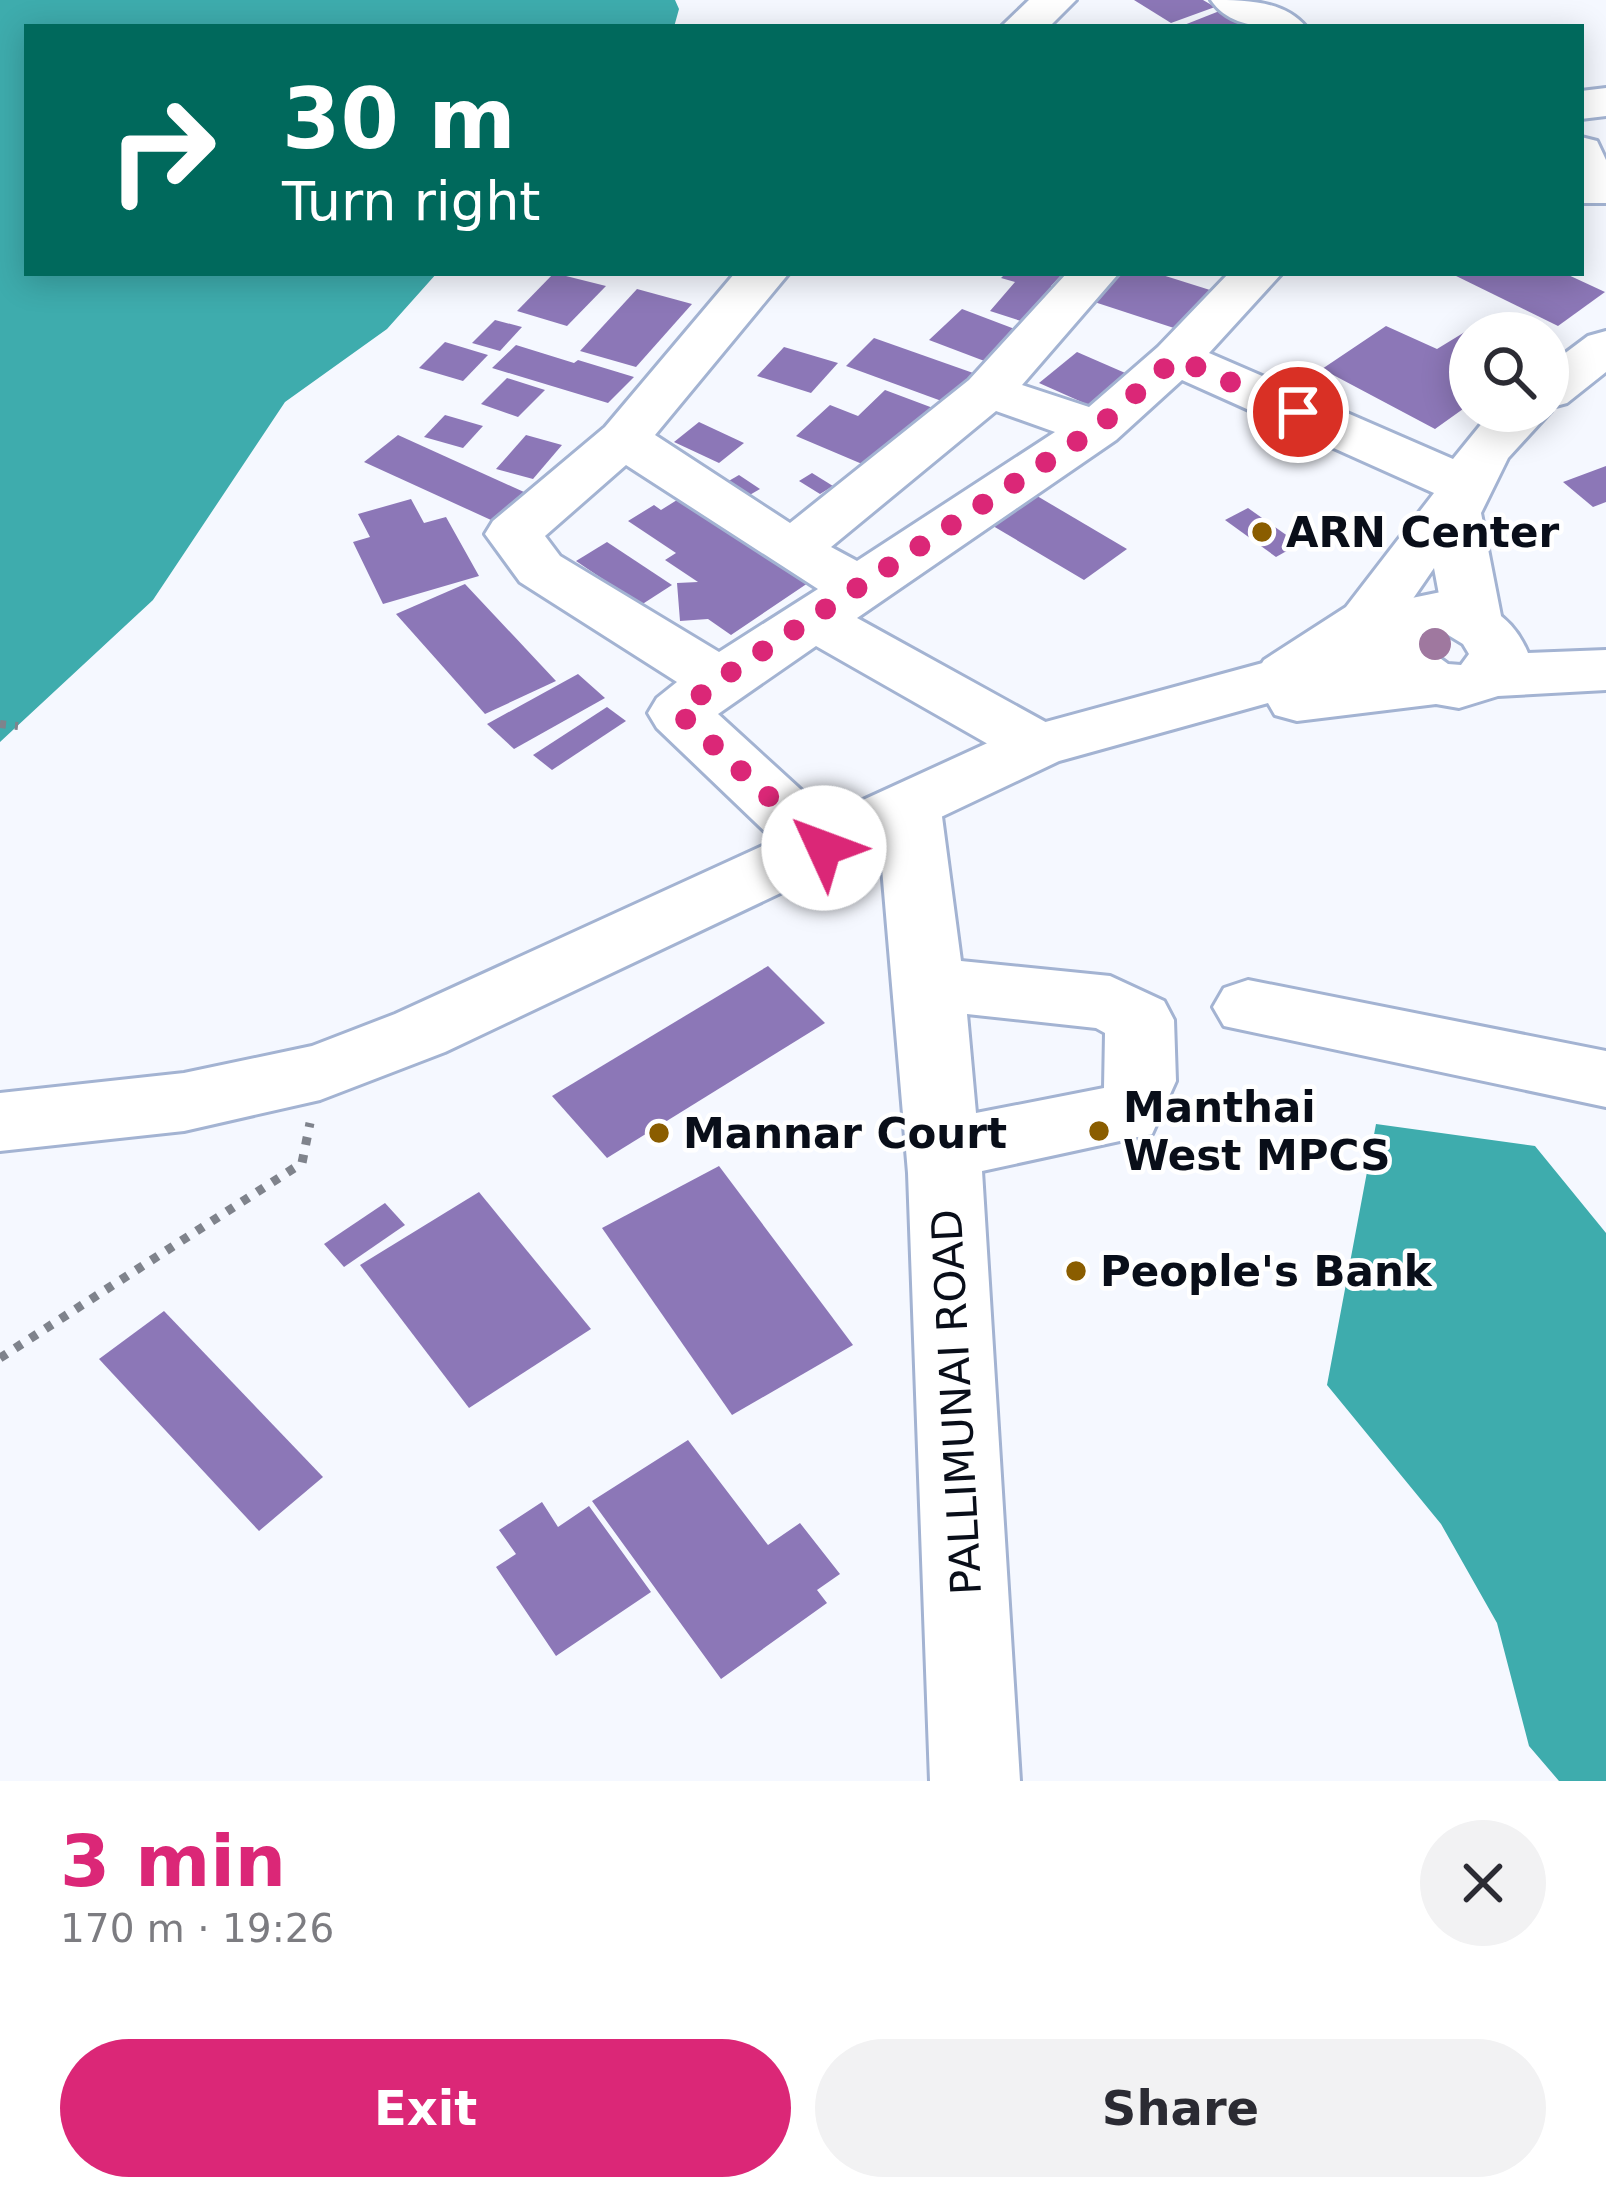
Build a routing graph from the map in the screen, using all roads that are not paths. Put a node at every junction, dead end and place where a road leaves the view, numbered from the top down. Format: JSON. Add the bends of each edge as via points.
{"nodes":[{"id":1,"x":1055,"y":0,"type":"edge"},
{"id":2,"x":1232,"y":0,"type":"edge"},
{"id":3,"x":1027,"y":24,"type":"edge"},
{"id":4,"x":1278,"y":24,"type":"edge"},
{"id":5,"x":761,"y":276,"type":"edge"},
{"id":6,"x":1091,"y":276,"type":"edge"},
{"id":7,"x":1254,"y":276,"type":"edge"},
{"id":8,"x":1606,"y":347,"type":"edge"},
{"id":9,"x":1176,"y":358,"type":"junction"},
{"id":10,"x":1569,"y":376,"type":"edge"},
{"id":11,"x":988,"y":392,"type":"junction"},
{"id":12,"x":1097,"y":428,"type":"junction"},
{"id":13,"x":1501,"y":432,"type":"edge"},
{"id":14,"x":623,"y":439,"type":"junction"},
{"id":15,"x":1457,"y":499,"type":"junction"},
{"id":16,"x":792,"y":550,"type":"junction"},
{"id":17,"x":837,"y":604,"type":"junction"},
{"id":18,"x":1397,"y":626,"type":"junction"},
{"id":19,"x":1606,"y":643,"type":"edge"},
{"id":20,"x":1470,"y":652,"type":"junction"},
{"id":21,"x":1606,"y":670,"type":"edge"},
{"id":22,"x":719,"y":680,"type":"junction"},
{"id":23,"x":1272,"y":681,"type":"junction"},
{"id":24,"x":1121,"y":721,"type":"junction"},
{"id":25,"x":1038,"y":745,"type":"junction"},
{"id":26,"x":908,"y":809,"type":"junction"},
{"id":27,"x":824,"y":848,"type":"junction"},
{"id":28,"x":932,"y":984,"type":"junction"},
{"id":29,"x":1248,"y":1007,"type":"dead end"},
{"id":30,"x":1606,"y":1078,"type":"edge"},
{"id":31,"x":0,"y":1122,"type":"edge"},
{"id":32,"x":944,"y":1149,"type":"junction"},
{"id":33,"x":975,"y":1781,"type":"edge"}],
"edges":[{"from":1,"to":3,"type":"main road"},
{"from":2,"to":4,"type":"main road"},
{"from":5,"to":14,"type":"main road"},
{"from":6,"to":11,"type":"main road"},
{"from":7,"to":9,"type":"main road"},
{"from":8,"to":10,"type":"main road"},
{"from":9,"to":12,"type":"main road"},
{"from":9,"to":15,"type":"main road"},
{"from":11,"to":12,"type":"main road"},
{"from":11,"to":16,"type":"main road"},
{"from":12,"to":17,"type":"main road"},
{"from":13,"to":15,"type":"main road"},
{"from":14,"to":16,"type":"main road"},
{"from":14,"to":22,"type":"main road","via":[[513,534],[540,569]]},
{"from":15,"to":18,"type":"main road"},
{"from":15,"to":20,"type":"main road"},
{"from":15,"to":23,"type":"main road","via":[[1367,621]]},
{"from":16,"to":17,"type":"main road"},
{"from":17,"to":22,"type":"main road"},
{"from":17,"to":25,"type":"main road"},
{"from":18,"to":20,"type":"main road","via":[[1399,664]]},
{"from":18,"to":23,"type":"main road","via":[[1312,670]]},
{"from":19,"to":20,"type":"main road"},
{"from":20,"to":21,"type":"main road"},
{"from":20,"to":24,"type":"main road"},
{"from":22,"to":27,"type":"main road","via":[[679,713]]},
{"from":23,"to":24,"type":"main road"},
{"from":24,"to":25,"type":"main road"},
{"from":25,"to":26,"type":"main road"},
{"from":26,"to":27,"type":"main road"},
{"from":26,"to":28,"type":"main road","name":"PALLIMUNAI ROAD"},
{"from":27,"to":31,"type":"main road","via":[[320,1072],[184,1102]]},
{"from":28,"to":32,"type":"main road","name":"PALLIMUNAI ROAD"},
{"from":28,"to":32,"type":"main road","via":[[1110,1004],[1138,1020],[1141,1087],[1127,1113]]},
{"from":29,"to":30,"type":"main road"},
{"from":32,"to":33,"type":"main road","name":"PALLIMUNAI ROAD"}]}
